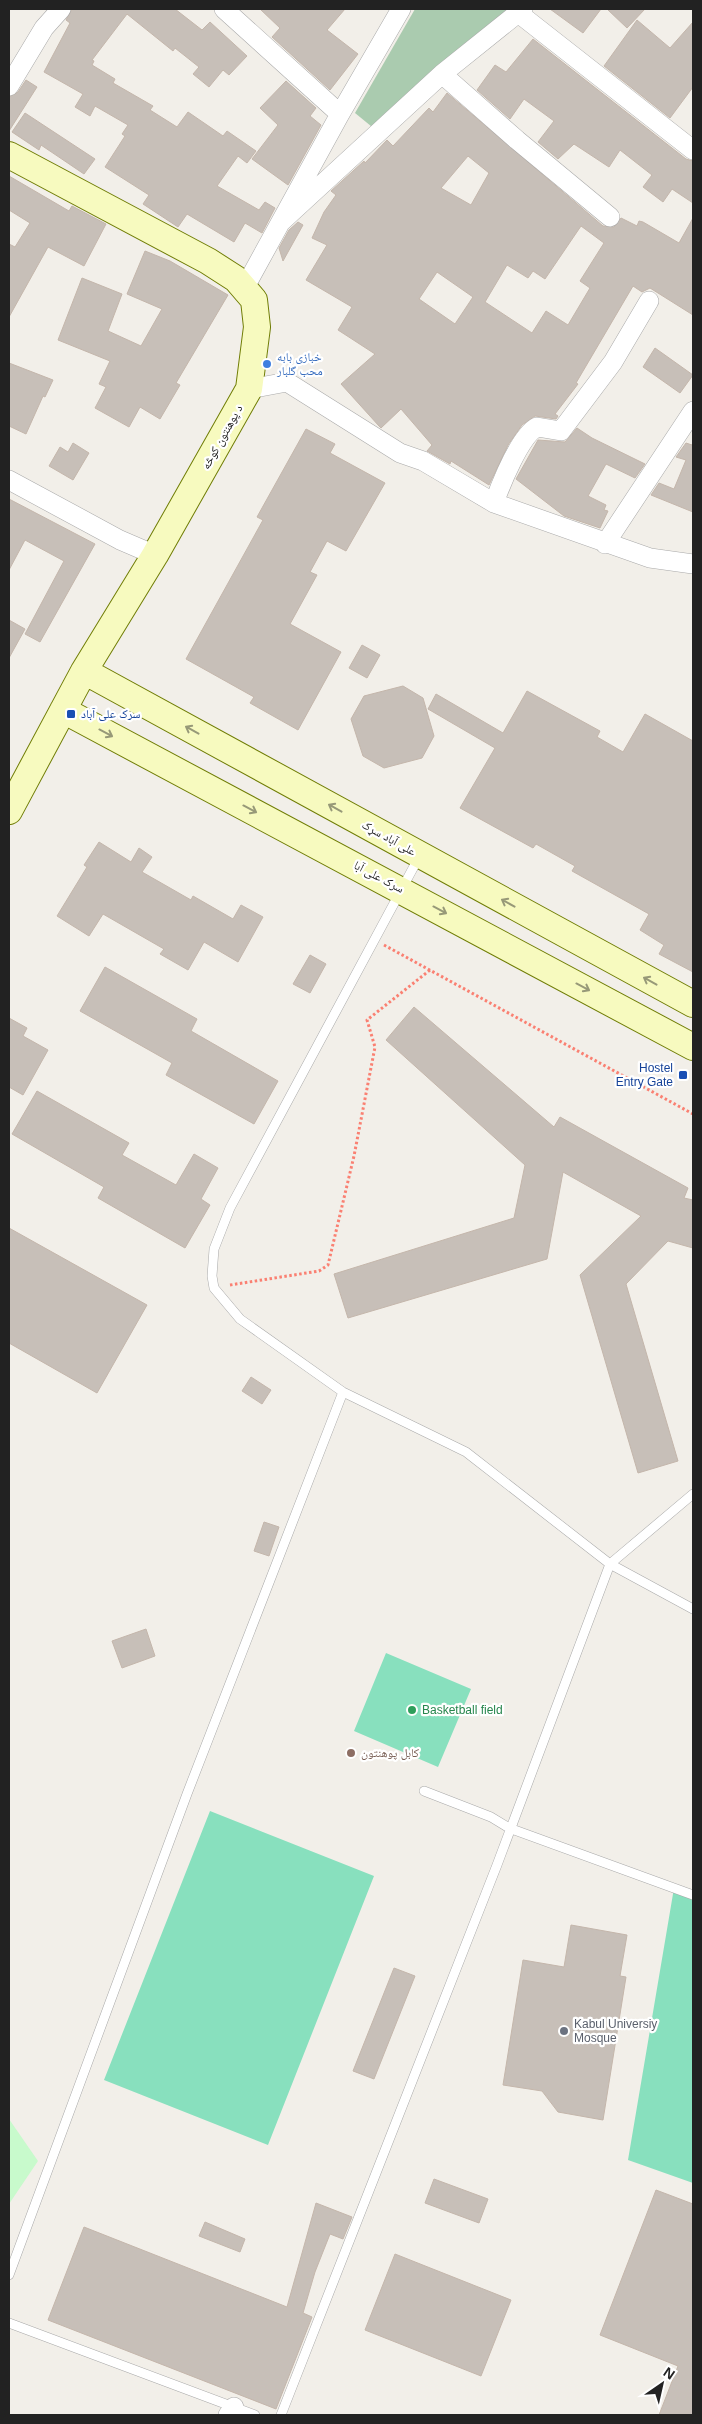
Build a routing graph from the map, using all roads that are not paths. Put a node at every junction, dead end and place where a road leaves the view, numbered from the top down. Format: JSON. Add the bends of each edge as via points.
{"nodes":[{"id":1,"x":60,"y":9,"type":"edge"},
{"id":2,"x":224,"y":9,"type":"edge"},
{"id":3,"x":402,"y":9,"type":"edge"},
{"id":4,"x":520,"y":10,"type":"edge"},
{"id":5,"x":442,"y":74,"type":"junction"},
{"id":6,"x":9,"y":86,"type":"edge"},
{"id":7,"x":340,"y":114,"type":"junction"},
{"id":8,"x":693,"y":150,"type":"edge"},
{"id":9,"x":9,"y":155,"type":"edge"},
{"id":10,"x":610,"y":217,"type":"dead end"},
{"id":11,"x":281,"y":222,"type":"junction"},
{"id":12,"x":245,"y":287,"type":"junction"},
{"id":13,"x":649,"y":301,"type":"dead end"},
{"id":14,"x":249,"y":389,"type":"junction"},
{"id":15,"x":693,"y":411,"type":"edge"},
{"id":16,"x":9,"y":480,"type":"edge"},
{"id":17,"x":494,"y":503,"type":"junction"},
{"id":18,"x":605,"y":544,"type":"junction"},
{"id":19,"x":155,"y":555,"type":"junction"},
{"id":20,"x":693,"y":564,"type":"edge"},
{"id":21,"x":84,"y":671,"type":"junction"},
{"id":22,"x":63,"y":710,"type":"junction"},
{"id":23,"x":10,"y":806,"type":"edge"},
{"id":24,"x":420,"y":855,"type":"junction"},
{"id":25,"x":402,"y":889,"type":"junction"},
{"id":26,"x":693,"y":1004,"type":"edge"},
{"id":27,"x":689,"y":1036,"type":"edge"},
{"id":28,"x":343,"y":1392,"type":"junction"},
{"id":29,"x":693,"y":1494,"type":"edge"},
{"id":30,"x":610,"y":1564,"type":"junction"},
{"id":31,"x":693,"y":1609,"type":"edge"},
{"id":32,"x":424,"y":1791,"type":"dead end"},
{"id":33,"x":510,"y":1828,"type":"junction"},
{"id":34,"x":693,"y":1895,"type":"edge"},
{"id":35,"x":9,"y":2275,"type":"edge"},
{"id":36,"x":9,"y":2323,"type":"edge"},
{"id":37,"x":231,"y":2411,"type":"edge"},
{"id":38,"x":254,"y":2415,"type":"edge"},
{"id":39,"x":281,"y":2415,"type":"edge"}],
"edges":[{"from":1,"to":6,"type":"street","via":[[44,28]]},
{"from":2,"to":7,"type":"street"},
{"from":3,"to":7,"type":"street"},
{"from":4,"to":5,"type":"street"},
{"from":4,"to":8,"type":"street"},
{"from":5,"to":10,"type":"street"},
{"from":5,"to":11,"type":"street"},
{"from":7,"to":11,"type":"street"},
{"from":9,"to":12,"type":"street","name":"د پوهنتون کوڅه","via":[[208,261]]},
{"from":11,"to":12,"type":"street"},
{"from":12,"to":14,"type":"street","name":"د پوهنتون کوڅه","via":[[254,300],[256,327]]},
{"from":13,"to":17,"type":"street","via":[[613,362],[561,431],[537,427],[528,434],[505,475]]},
{"from":14,"to":17,"type":"street","via":[[287,382],[400,453],[423,461]]},
{"from":14,"to":19,"type":"street","name":"د پوهنتون کوڅه"},
{"from":15,"to":18,"type":"street"},
{"from":16,"to":19,"type":"street","via":[[120,540]]},
{"from":17,"to":18,"type":"street"},
{"from":18,"to":20,"type":"street","via":[[650,558]]},
{"from":19,"to":21,"type":"street","name":"د پوهنتون کوڅه"},
{"from":21,"to":22,"type":"street","name":"د پوهنتون کوڅه"},
{"from":24,"to":21,"type":"street","name":"علی آباد سړک","one_way":true},
{"from":22,"to":23,"type":"street","name":"د پوهنتون کوڅه"},
{"from":22,"to":25,"type":"street","name":"سرک علی آبا","one_way":true},
{"from":24,"to":25,"type":"lane"},
{"from":26,"to":24,"type":"street","name":"علی آباد سړک","one_way":true},
{"from":25,"to":27,"type":"street","name":"سرک علی آبا","one_way":true},
{"from":25,"to":28,"type":"lane","via":[[230,1208],[214,1249],[212,1264],[214,1288],[240,1319]]},
{"from":28,"to":30,"type":"lane","via":[[466,1452]]},
{"from":28,"to":35,"type":"lane","via":[[187,1794]]},
{"from":29,"to":30,"type":"lane"},
{"from":30,"to":31,"type":"lane"},
{"from":30,"to":33,"type":"lane"},
{"from":32,"to":33,"type":"lane","via":[[491,1817]]},
{"from":33,"to":34,"type":"lane"},
{"from":33,"to":39,"type":"lane"},
{"from":36,"to":37,"type":"lane"},
{"from":37,"to":38,"type":"lane"}]}
